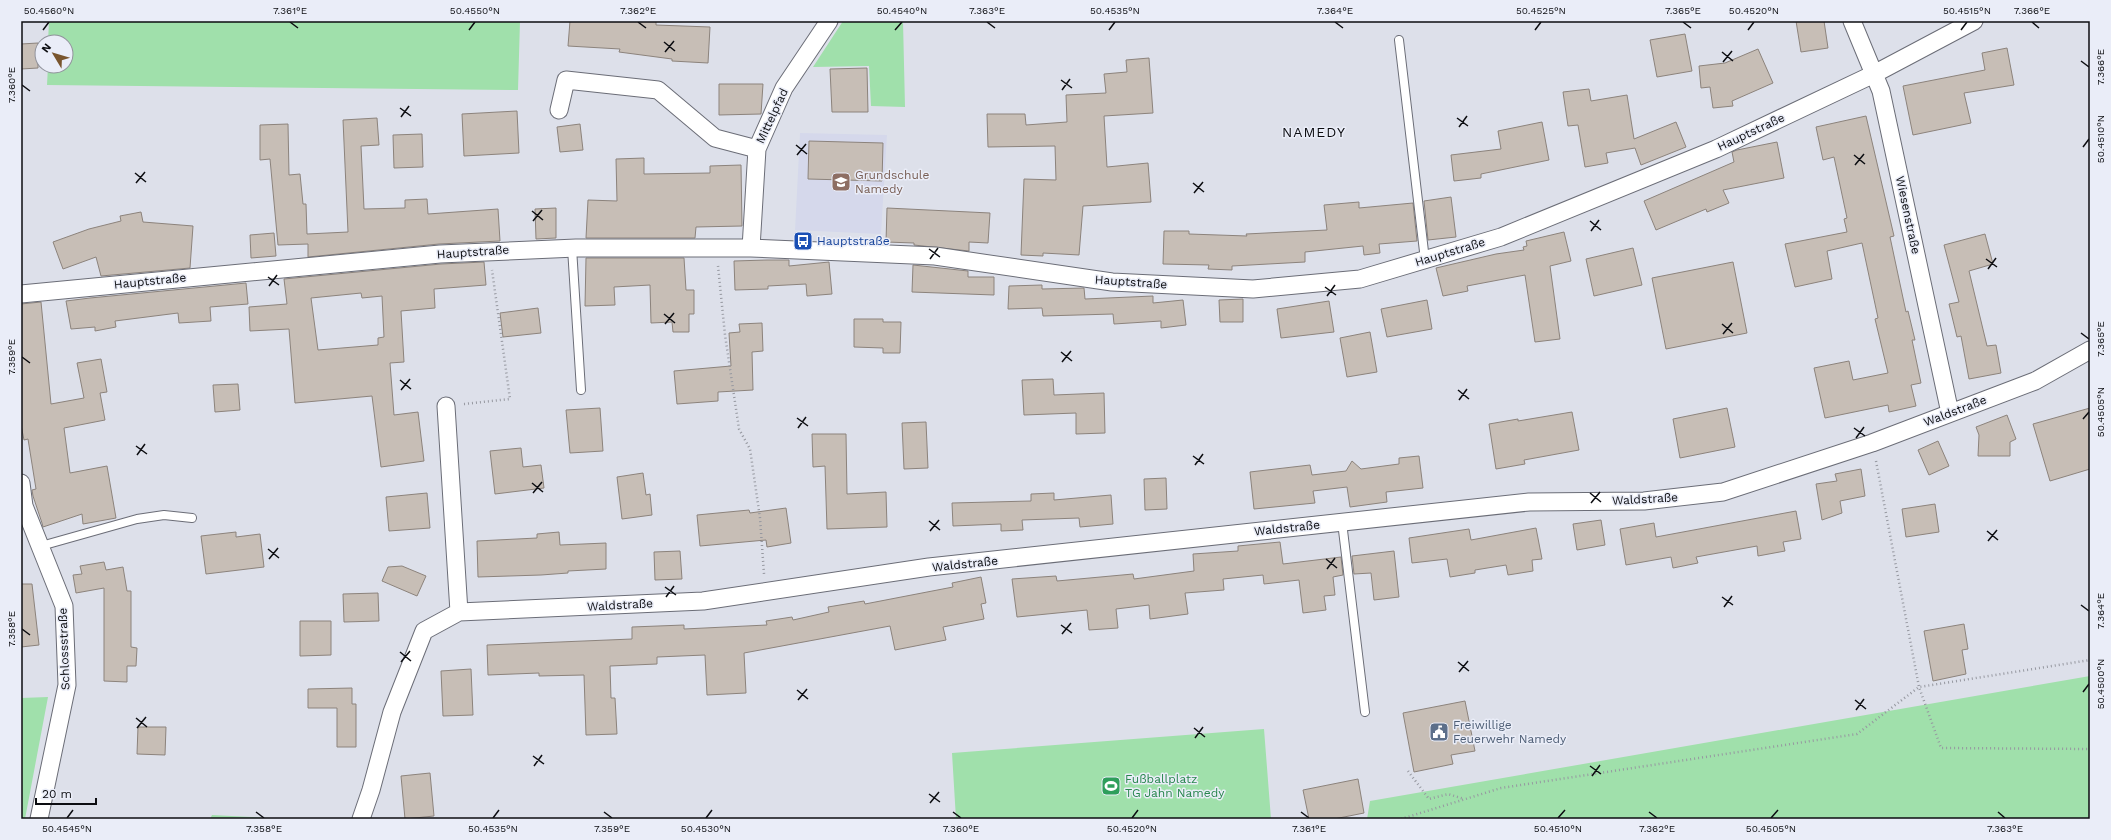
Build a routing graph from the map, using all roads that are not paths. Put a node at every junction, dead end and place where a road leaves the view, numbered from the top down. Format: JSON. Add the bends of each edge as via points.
{"nodes":[{"id":1,"x":829,"y":21,"type":"edge"},
{"id":2,"x":1852,"y":21,"type":"edge"},
{"id":3,"x":1974,"y":21,"type":"edge"},
{"id":4,"x":1399,"y":40,"type":"dead end"},
{"id":5,"x":1874,"y":74,"type":"junction"},
{"id":6,"x":559,"y":110,"type":"dead end"},
{"id":7,"x":757,"y":149,"type":"junction"},
{"id":8,"x":572,"y":248,"type":"junction"},
{"id":9,"x":751,"y":248,"type":"junction"},
{"id":10,"x":1425,"y":260,"type":"junction"},
{"id":11,"x":21,"y":294,"type":"edge"},
{"id":12,"x":2090,"y":350,"type":"edge"},
{"id":13,"x":581,"y":390,"type":"dead end"},
{"id":14,"x":446,"y":406,"type":"road end"},
{"id":15,"x":1950,"y":413,"type":"junction"},
{"id":16,"x":21,"y":483,"type":"edge"},
{"id":17,"x":192,"y":518,"type":"dead end"},
{"id":18,"x":1342,"y":522,"type":"junction"},
{"id":19,"x":40,"y":546,"type":"junction"},
{"id":20,"x":459,"y":612,"type":"junction"},
{"id":21,"x":1365,"y":712,"type":"dead end"},
{"id":22,"x":39,"y":819,"type":"edge"},
{"id":23,"x":361,"y":819,"type":"edge"}],
"edges":[{"from":1,"to":7,"type":"street","name":"Mittelpfad","via":[[784,88]]},
{"from":2,"to":5,"type":"street","name":"Wiesenstraße"},
{"from":3,"to":5,"type":"street","name":"Hauptstraße"},
{"from":4,"to":10,"type":"lane"},
{"from":5,"to":10,"type":"street","name":"Hauptstraße","via":[[1709,152],[1501,237]]},
{"from":5,"to":15,"type":"street","name":"Wiesenstraße","via":[[1881,91]]},
{"from":6,"to":7,"type":"street","via":[[566,80],[658,90],[715,138]]},
{"from":7,"to":9,"type":"street","name":"Mittelpfad"},
{"from":8,"to":9,"type":"street","name":"Hauptstraße"},
{"from":8,"to":11,"type":"street","name":"Hauptstraße","via":[[489,250]]},
{"from":8,"to":13,"type":"lane"},
{"from":9,"to":10,"type":"street","name":"Hauptstraße","via":[[935,256],[1112,282],[1253,289],[1360,279]]},
{"from":12,"to":15,"type":"street","name":"Waldstraße","via":[[2035,381]]},
{"from":14,"to":20,"type":"street"},
{"from":15,"to":18,"type":"street","name":"Waldstraße","via":[[1872,443],[1723,492],[1644,501],[1529,502]]},
{"from":16,"to":19,"type":"street","name":"Schlossstraße","via":[[24,506]]},
{"from":17,"to":19,"type":"lane","via":[[164,514]]},
{"from":18,"to":20,"type":"street","name":"Waldstraße","via":[[929,568],[703,601]]},
{"from":18,"to":21,"type":"lane"},
{"from":19,"to":22,"type":"street","name":"Schlossstraße","via":[[64,606],[67,685]]},
{"from":20,"to":23,"type":"street","name":"Waldstraße","via":[[424,631],[392,712],[372,790]]}]}
